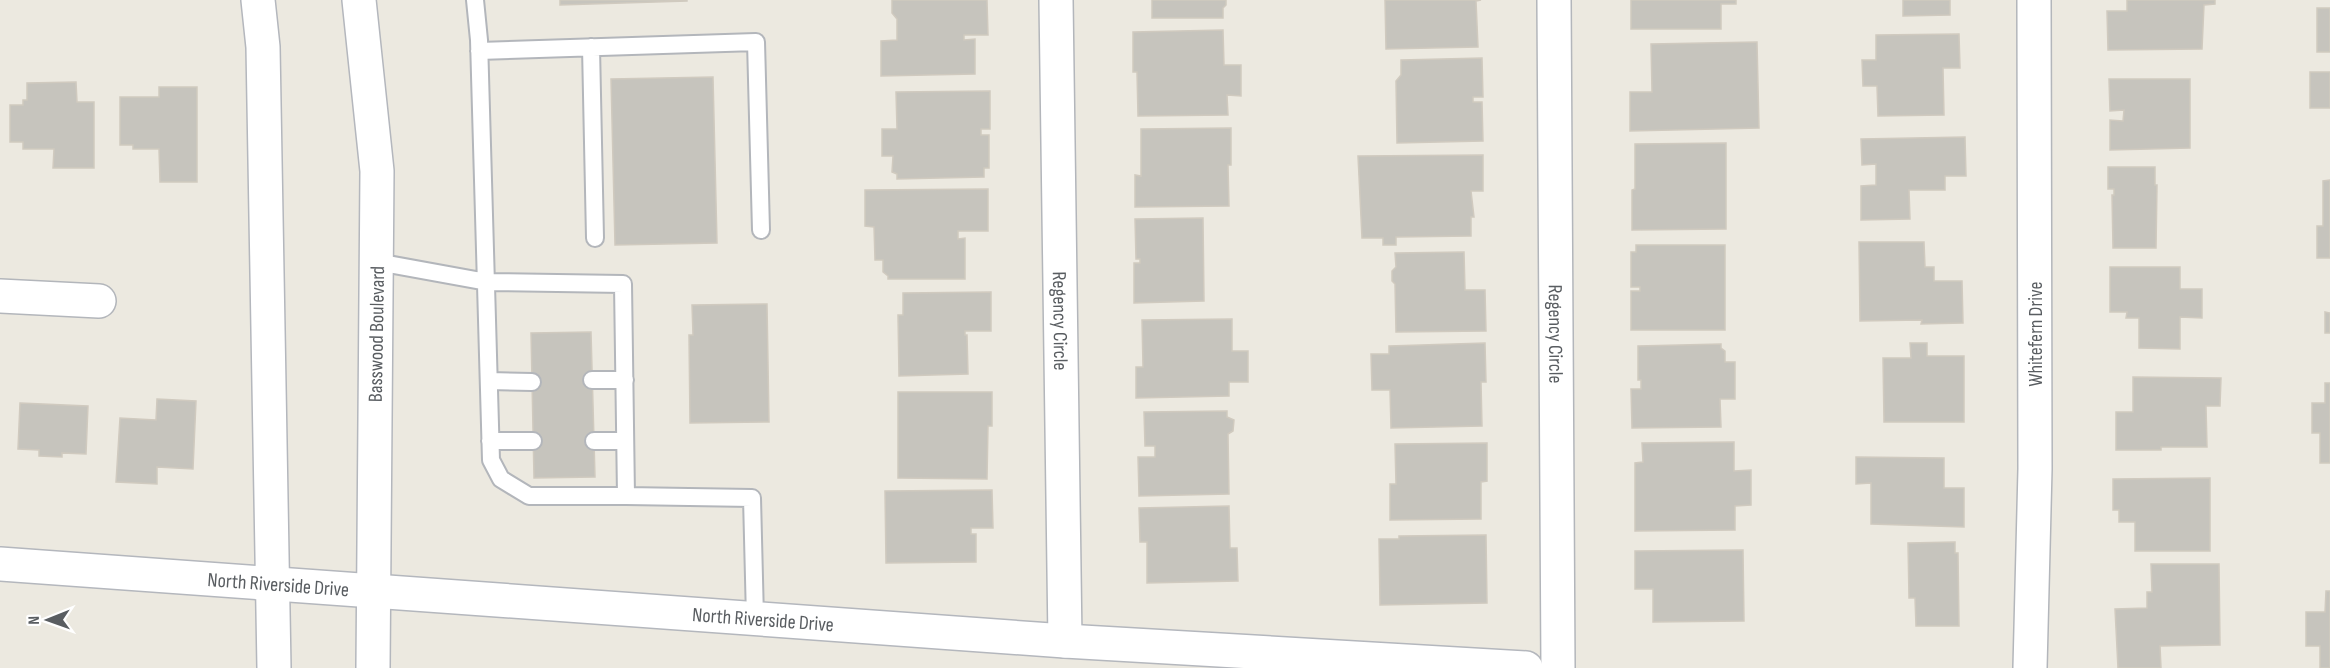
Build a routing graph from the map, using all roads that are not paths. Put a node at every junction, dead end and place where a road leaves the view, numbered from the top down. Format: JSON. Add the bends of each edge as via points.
{"nodes":[{"id":1,"x":258,"y":0,"type":"edge"},
{"id":2,"x":359,"y":0,"type":"edge"},
{"id":3,"x":475,"y":0,"type":"edge"},
{"id":4,"x":1056,"y":0,"type":"edge"},
{"id":5,"x":1554,"y":0,"type":"edge"},
{"id":6,"x":2034,"y":0,"type":"edge"},
{"id":7,"x":591,"y":47,"type":"junction"},
{"id":8,"x":479,"y":51,"type":"junction"},
{"id":9,"x":761,"y":230,"type":"dead end"},
{"id":10,"x":595,"y":238,"type":"dead end"},
{"id":11,"x":377,"y":261,"type":"junction"},
{"id":12,"x":487,"y":282,"type":"junction"},
{"id":13,"x":0,"y":296,"type":"edge"},
{"id":14,"x":99,"y":301,"type":"dead end"},
{"id":15,"x":625,"y":380,"type":"junction"},
{"id":16,"x":489,"y":381,"type":"junction"},
{"id":17,"x":592,"y":381,"type":"dead end"},
{"id":18,"x":532,"y":382,"type":"dead end"},
{"id":19,"x":490,"y":441,"type":"junction"},
{"id":20,"x":533,"y":441,"type":"dead end"},
{"id":21,"x":594,"y":441,"type":"dead end"},
{"id":22,"x":626,"y":441,"type":"junction"},
{"id":23,"x":626,"y":496,"type":"junction"},
{"id":24,"x":0,"y":564,"type":"edge"},
{"id":25,"x":273,"y":585,"type":"junction"},
{"id":26,"x":372,"y":590,"type":"junction"},
{"id":27,"x":755,"y":618,"type":"junction"},
{"id":28,"x":1065,"y":641,"type":"junction"},
{"id":29,"x":274,"y":668,"type":"edge"},
{"id":30,"x":373,"y":668,"type":"edge"},
{"id":31,"x":1526,"y":668,"type":"edge"},
{"id":32,"x":1558,"y":668,"type":"edge"},
{"id":33,"x":2030,"y":668,"type":"edge"}],
"edges":[{"from":1,"to":25,"type":"main road","via":[[264,59]]},
{"from":2,"to":11,"type":"main road","name":"Basswood Boulevard","via":[[377,171]]},
{"from":3,"to":8,"type":"lane"},
{"from":4,"to":28,"type":"main road","name":"Regency Circle"},
{"from":5,"to":32,"type":"main road","name":"Regency Circle"},
{"from":6,"to":33,"type":"main road","name":"Whitefern Drive","via":[[2035,469]]},
{"from":7,"to":8,"type":"lane"},
{"from":7,"to":9,"type":"lane","via":[[756,42]]},
{"from":7,"to":10,"type":"lane"},
{"from":8,"to":12,"type":"lane"},
{"from":11,"to":12,"type":"lane"},
{"from":11,"to":26,"type":"main road","name":"Basswood Boulevard"},
{"from":12,"to":15,"type":"lane","via":[[623,284]]},
{"from":12,"to":16,"type":"lane"},
{"from":13,"to":14,"type":"main road"},
{"from":15,"to":17,"type":"lane"},
{"from":15,"to":22,"type":"lane"},
{"from":16,"to":18,"type":"lane"},
{"from":16,"to":19,"type":"lane"},
{"from":19,"to":20,"type":"lane"},
{"from":19,"to":23,"type":"lane","via":[[491,460],[501,479],[529,496]]},
{"from":21,"to":22,"type":"lane"},
{"from":22,"to":23,"type":"lane"},
{"from":23,"to":27,"type":"lane","via":[[752,498]]},
{"from":24,"to":25,"type":"main road","name":"North Riverside Drive"},
{"from":25,"to":26,"type":"main road","name":"North Riverside Drive"},
{"from":25,"to":29,"type":"main road"},
{"from":26,"to":27,"type":"main road","name":"North Riverside Drive"},
{"from":26,"to":30,"type":"main road","name":"Basswood Boulevard"},
{"from":27,"to":28,"type":"main road","name":"North Riverside Drive"},
{"from":28,"to":31,"type":"main road","name":"North Riverside Drive"}]}
